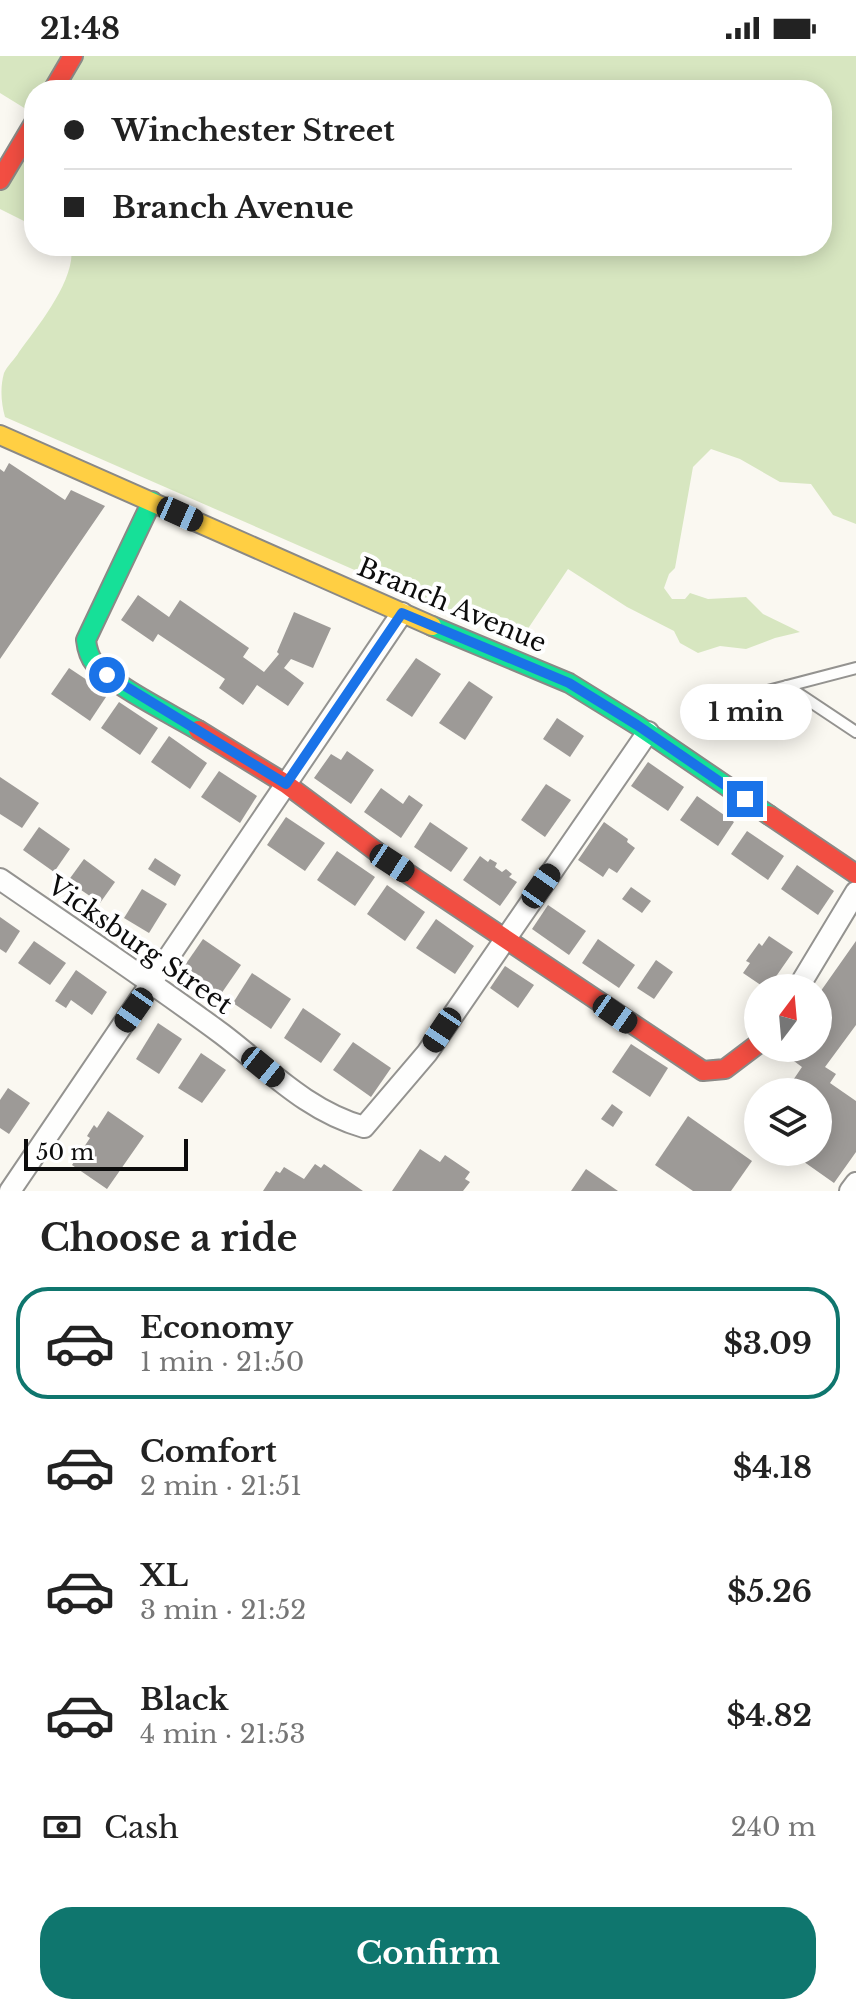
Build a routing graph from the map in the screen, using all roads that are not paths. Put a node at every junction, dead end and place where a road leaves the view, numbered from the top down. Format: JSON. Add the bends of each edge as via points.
{"nodes":[{"id":1,"x":73,"y":56,"type":"edge"},
{"id":2,"x":59,"y":80,"type":"edge"},
{"id":3,"x":24,"y":140,"type":"edge"},
{"id":4,"x":0,"y":180,"type":"edge"},
{"id":5,"x":0,"y":435,"type":"edge"},
{"id":6,"x":152,"y":501,"type":"junction"},
{"id":7,"x":402,"y":613,"type":"junction"},
{"id":8,"x":856,"y":668,"type":"edge"},
{"id":9,"x":787,"y":686,"type":"junction"},
{"id":10,"x":728,"y":719,"type":"dead end"},
{"id":11,"x":648,"y":732,"type":"junction"},
{"id":12,"x":856,"y":732,"type":"edge"},
{"id":13,"x":286,"y":784,"type":"junction"},
{"id":14,"x":856,"y":874,"type":"edge"},
{"id":15,"x":0,"y":879,"type":"edge"},
{"id":16,"x":856,"y":892,"type":"edge"},
{"id":17,"x":505,"y":938,"type":"junction"},
{"id":18,"x":806,"y":974,"type":"edge"},
{"id":19,"x":152,"y":985,"type":"junction"},
{"id":20,"x":744,"y":1054,"type":"edge"},
{"id":21,"x":856,"y":1183,"type":"edge"},
{"id":22,"x":7,"y":1186,"type":"edge"},
{"id":23,"x":850,"y":1191,"type":"edge"}],
"edges":[{"from":1,"to":2,"type":"street"},
{"from":3,"to":4,"type":"street"},
{"from":5,"to":6,"type":"street","name":"Branch Avenue"},
{"from":6,"to":7,"type":"street","name":"Branch Avenue"},
{"from":6,"to":13,"type":"street","via":[[86,640],[87,655],[107,675]]},
{"from":7,"to":11,"type":"street","name":"Branch Avenue","via":[[569,683]]},
{"from":7,"to":13,"type":"street"},
{"from":8,"to":9,"type":"lane"},
{"from":9,"to":10,"type":"lane","via":[[749,696]]},
{"from":9,"to":12,"type":"lane"},
{"from":11,"to":14,"type":"street","name":"Branch Avenue"},
{"from":11,"to":17,"type":"street"},
{"from":13,"to":17,"type":"street"},
{"from":13,"to":19,"type":"street"},
{"from":15,"to":19,"type":"street","name":"Vicksburg Street"},
{"from":16,"to":18,"type":"street"},
{"from":17,"to":19,"type":"street","name":"Vicksburg Street","via":[[427,1053],[364,1127],[303,1100]]},
{"from":17,"to":20,"type":"street","via":[[703,1071],[725,1069]]},
{"from":19,"to":22,"type":"street"},
{"from":21,"to":23,"type":"street"}]}
